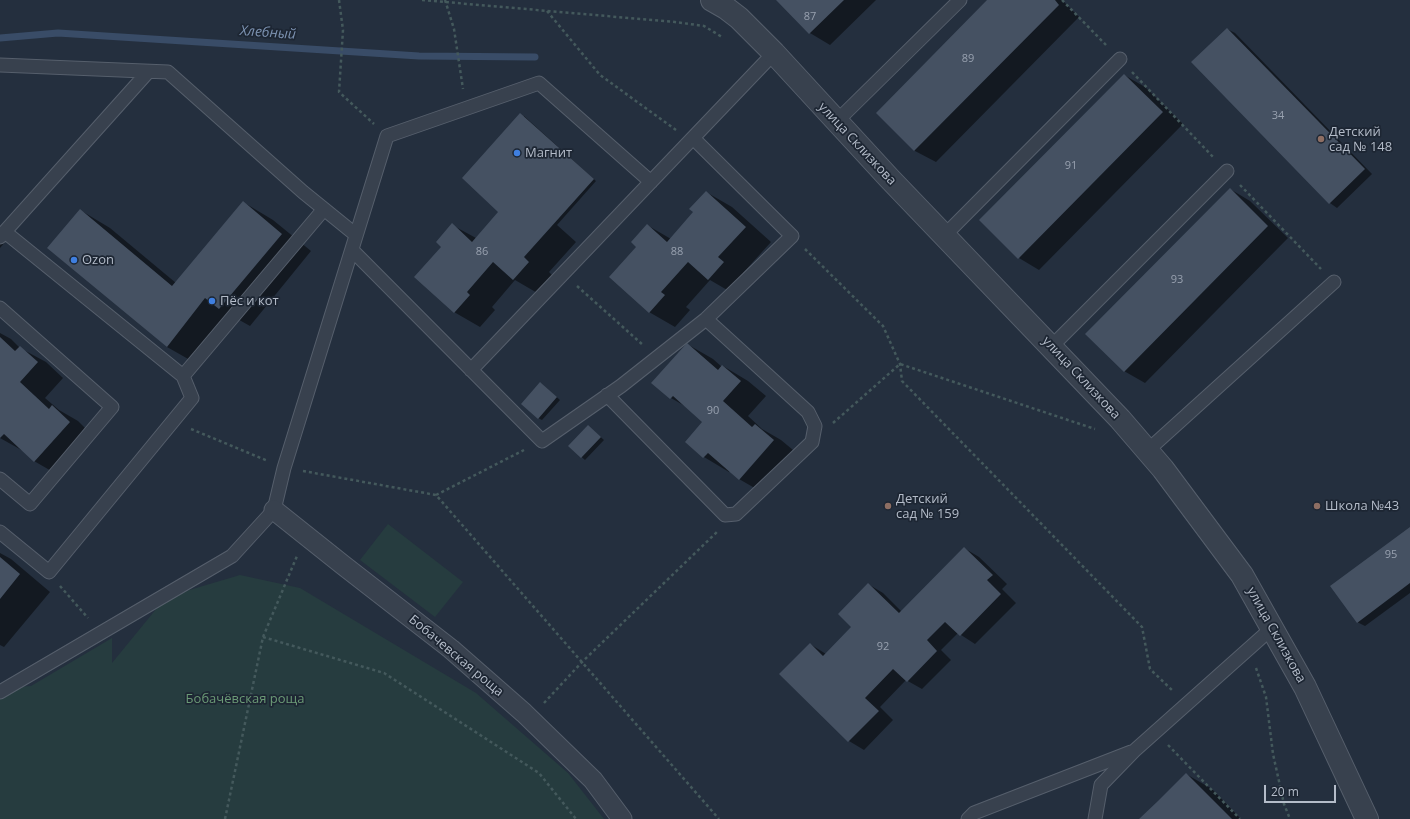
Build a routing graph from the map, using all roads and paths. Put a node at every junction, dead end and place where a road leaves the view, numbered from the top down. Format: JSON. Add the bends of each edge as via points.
{"nodes":[{"id":1,"x":339,"y":0,"type":"edge"},
{"id":2,"x":422,"y":0,"type":"edge"},
{"id":3,"x":960,"y":0,"type":"edge"},
{"id":4,"x":1062,"y":0,"type":"edge"},
{"id":5,"x":445,"y":1,"type":"edge"},
{"id":6,"x":718,"y":1,"type":"edge"},
{"id":7,"x":547,"y":11,"type":"junction"},
{"id":8,"x":727,"y":40,"type":"dead end"},
{"id":9,"x":774,"y":53,"type":"junction"},
{"id":10,"x":1120,"y":59,"type":"junction"},
{"id":11,"x":0,"y":65,"type":"edge"},
{"id":12,"x":148,"y":72,"type":"junction"},
{"id":13,"x":460,"y":72,"type":"dead end"},
{"id":14,"x":836,"y":122,"type":"junction"},
{"id":15,"x":387,"y":136,"type":"junction"},
{"id":16,"x":692,"y":139,"type":"junction"},
{"id":17,"x":1227,"y":171,"type":"junction"},
{"id":18,"x":651,"y":182,"type":"junction"},
{"id":19,"x":324,"y":209,"type":"junction"},
{"id":20,"x":2,"y":235,"type":"edge"},
{"id":21,"x":356,"y":235,"type":"junction"},
{"id":22,"x":792,"y":236,"type":"junction"},
{"id":23,"x":944,"y":236,"type":"junction"},
{"id":24,"x":352,"y":250,"type":"junction"},
{"id":25,"x":563,"y":274,"type":"junction"},
{"id":26,"x":1334,"y":282,"type":"joint"},
{"id":27,"x":0,"y":308,"type":"edge"},
{"id":28,"x":706,"y":319,"type":"junction"},
{"id":29,"x":1051,"y":346,"type":"junction"},
{"id":30,"x":657,"y":358,"type":"junction"},
{"id":31,"x":900,"y":364,"type":"junction"},
{"id":32,"x":471,"y":370,"type":"junction"},
{"id":33,"x":183,"y":376,"type":"junction"},
{"id":34,"x":608,"y":395,"type":"junction"},
{"id":35,"x":173,"y":422,"type":"junction"},
{"id":36,"x":1102,"y":431,"type":"dead end"},
{"id":37,"x":542,"y":441,"type":"junction"},
{"id":38,"x":812,"y":442,"type":"junction"},
{"id":39,"x":1147,"y":451,"type":"junction"},
{"id":40,"x":284,"y":468,"type":"junction"},
{"id":41,"x":0,"y":479,"type":"edge"},
{"id":42,"x":436,"y":495,"type":"junction"},
{"id":43,"x":274,"y":510,"type":"junction"},
{"id":44,"x":736,"y":514,"type":"junction"},
{"id":45,"x":0,"y":532,"type":"edge"},
{"id":46,"x":306,"y":535,"type":"junction"},
{"id":47,"x":49,"y":572,"type":"junction"},
{"id":48,"x":1272,"y":628,"type":"junction"},
{"id":49,"x":100,"y":633,"type":"junction"},
{"id":50,"x":263,"y":637,"type":"junction"},
{"id":51,"x":1248,"y":649,"type":"junction"},
{"id":52,"x":582,"y":662,"type":"junction"},
{"id":53,"x":0,"y":692,"type":"edge"},
{"id":54,"x":1186,"y":704,"type":"junction"},
{"id":55,"x":530,"y":718,"type":"junction"},
{"id":56,"x":1155,"y":732,"type":"junction"},
{"id":57,"x":1134,"y":751,"type":"junction"},
{"id":58,"x":225,"y":819,"type":"edge"},
{"id":59,"x":576,"y":819,"type":"edge"},
{"id":60,"x":622,"y":819,"type":"edge"},
{"id":61,"x":719,"y":819,"type":"edge"},
{"id":62,"x":968,"y":819,"type":"edge"},
{"id":63,"x":1095,"y":819,"type":"edge"},
{"id":64,"x":1240,"y":819,"type":"edge"},
{"id":65,"x":1290,"y":819,"type":"edge"},
{"id":66,"x":1367,"y":819,"type":"edge"}],
"edges":[{"from":1,"to":15,"type":"path","via":[[343,30],[340,92]]},
{"from":2,"to":5,"type":"path"},
{"from":3,"to":14,"type":"lane"},
{"from":4,"to":10,"type":"path"},
{"from":5,"to":7,"type":"path"},
{"from":5,"to":13,"type":"path","via":[[454,29]]},
{"from":6,"to":9,"type":"street","name":"улица Склизкова"},
{"from":7,"to":8,"type":"path","via":[[704,26]]},
{"from":7,"to":16,"type":"path","via":[[600,75]]},
{"from":9,"to":14,"type":"street","name":"улица Склизкова"},
{"from":9,"to":16,"type":"lane"},
{"from":10,"to":17,"type":"path"},
{"from":10,"to":23,"type":"lane"},
{"from":11,"to":12,"type":"lane"},
{"from":12,"to":19,"type":"lane","via":[[168,72]]},
{"from":12,"to":20,"type":"lane"},
{"from":14,"to":23,"type":"street","name":"улица Склизкова"},
{"from":15,"to":18,"type":"lane","via":[[539,83]]},
{"from":15,"to":21,"type":"lane"},
{"from":16,"to":18,"type":"lane"},
{"from":16,"to":22,"type":"lane"},
{"from":17,"to":26,"type":"path"},
{"from":17,"to":29,"type":"lane"},
{"from":18,"to":25,"type":"lane"},
{"from":19,"to":21,"type":"lane"},
{"from":19,"to":33,"type":"lane"},
{"from":20,"to":33,"type":"lane"},
{"from":21,"to":24,"type":"lane"},
{"from":22,"to":28,"type":"lane"},
{"from":22,"to":31,"type":"path","via":[[883,326]]},
{"from":23,"to":29,"type":"street","name":"улица Склизкова"},
{"from":24,"to":32,"type":"lane"},
{"from":24,"to":40,"type":"lane"},
{"from":25,"to":30,"type":"path"},
{"from":25,"to":32,"type":"lane"},
{"from":26,"to":39,"type":"lane"},
{"from":27,"to":41,"type":"lane","via":[[112,407],[30,504]]},
{"from":28,"to":30,"type":"lane"},
{"from":28,"to":38,"type":"lane","via":[[808,412],[815,426]]},
{"from":29,"to":39,"type":"street","name":"улица Склизкова"},
{"from":30,"to":34,"type":"lane"},
{"from":31,"to":36,"type":"path"},
{"from":31,"to":38,"type":"path"},
{"from":31,"to":54,"type":"path","via":[[902,381],[1142,627],[1150,670]]},
{"from":32,"to":37,"type":"lane"},
{"from":33,"to":35,"type":"lane","via":[[192,398]]},
{"from":34,"to":37,"type":"lane"},
{"from":34,"to":44,"type":"lane","via":[[725,515]]},
{"from":35,"to":40,"type":"path"},
{"from":35,"to":47,"type":"lane"},
{"from":37,"to":42,"type":"path"},
{"from":38,"to":44,"type":"lane"},
{"from":39,"to":48,"type":"street","name":"улица Склизкова","via":[[1242,575]]},
{"from":40,"to":42,"type":"path"},
{"from":40,"to":43,"type":"lane"},
{"from":42,"to":52,"type":"path"},
{"from":43,"to":46,"type":"street","name":"Бобачевская роща"},
{"from":43,"to":49,"type":"lane","via":[[232,556]]},
{"from":44,"to":52,"type":"path"},
{"from":45,"to":47,"type":"lane"},
{"from":46,"to":50,"type":"path"},
{"from":46,"to":55,"type":"street","name":"Бобачевская роща","via":[[451,649]]},
{"from":47,"to":49,"type":"path"},
{"from":48,"to":51,"type":"lane"},
{"from":48,"to":66,"type":"street","name":"улица Склизкова","via":[[1305,687]]},
{"from":49,"to":53,"type":"lane"},
{"from":50,"to":58,"type":"path"},
{"from":50,"to":59,"type":"path","via":[[384,673],[539,773]]},
{"from":51,"to":54,"type":"lane"},
{"from":51,"to":65,"type":"path","via":[[1266,697],[1275,761],[1284,804]]},
{"from":52,"to":55,"type":"path"},
{"from":52,"to":61,"type":"path"},
{"from":54,"to":56,"type":"lane"},
{"from":55,"to":60,"type":"street","name":"Бобачевская роща","via":[[593,780]]},
{"from":56,"to":57,"type":"lane"},
{"from":56,"to":64,"type":"path"},
{"from":57,"to":62,"type":"lane","via":[[974,813]]},
{"from":57,"to":63,"type":"lane","via":[[1101,785]]}]}
